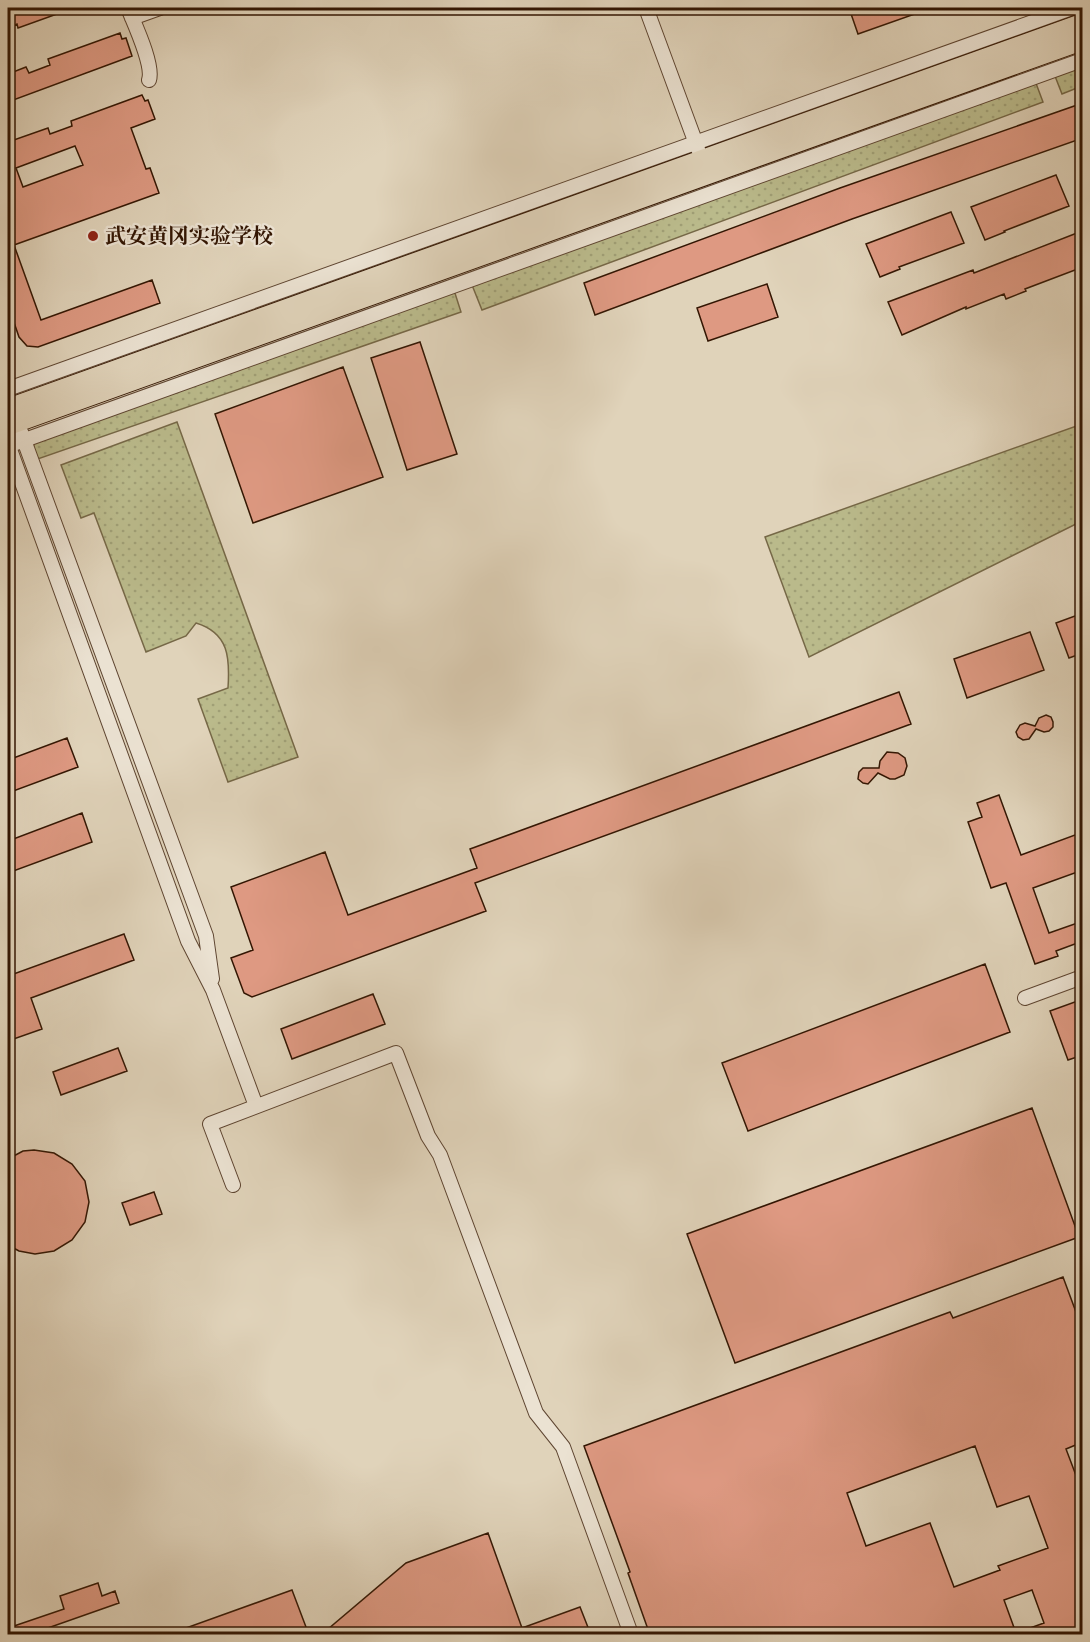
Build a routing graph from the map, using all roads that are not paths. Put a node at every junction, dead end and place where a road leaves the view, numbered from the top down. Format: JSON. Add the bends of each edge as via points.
{"nodes":[{"id":1,"x":160,"y":8,"type":"edge"},
{"id":2,"x":646,"y":8,"type":"edge"},
{"id":3,"x":1074,"y":8,"type":"edge"},
{"id":4,"x":130,"y":13,"type":"edge"},
{"id":5,"x":1082,"y":24,"type":"edge"},
{"id":6,"x":1083,"y":40,"type":"edge"},
{"id":7,"x":1083,"y":60,"type":"edge"},
{"id":8,"x":149,"y":80,"type":"dead end"},
{"id":9,"x":701,"y":160,"type":"junction"},
{"id":10,"x":8,"y":389,"type":"edge"},
{"id":11,"x":14,"y":424,"type":"edge"},
{"id":12,"x":8,"y":445,"type":"edge"},
{"id":13,"x":1083,"y":977,"type":"edge"},
{"id":14,"x":213,"y":990,"type":"junction"},
{"id":15,"x":1025,"y":998,"type":"dead end"},
{"id":16,"x":256,"y":1106,"type":"junction"},
{"id":17,"x":233,"y":1185,"type":"dead end"},
{"id":18,"x":631,"y":1635,"type":"edge"}],
"edges":[{"from":1,"to":4,"type":"street"},
{"from":2,"to":9,"type":"street"},
{"from":3,"to":5,"type":"street"},
{"from":3,"to":9,"type":"street"},
{"from":4,"to":8,"type":"street","via":[[151,73]]},
{"from":5,"to":9,"type":"highway"},
{"from":6,"to":9,"type":"highway"},
{"from":7,"to":11,"type":"street"},
{"from":9,"to":10,"type":"street"},
{"from":9,"to":11,"type":"highway"},
{"from":11,"to":12,"type":"street"},
{"from":11,"to":14,"type":"street","via":[[206,936]]},
{"from":12,"to":14,"type":"street","via":[[188,941]]},
{"from":13,"to":15,"type":"street"},
{"from":14,"to":16,"type":"street"},
{"from":16,"to":17,"type":"street","via":[[210,1124]]},
{"from":16,"to":18,"type":"street","via":[[396,1053],[428,1136],[440,1155],[536,1413],[562,1447]]}]}
